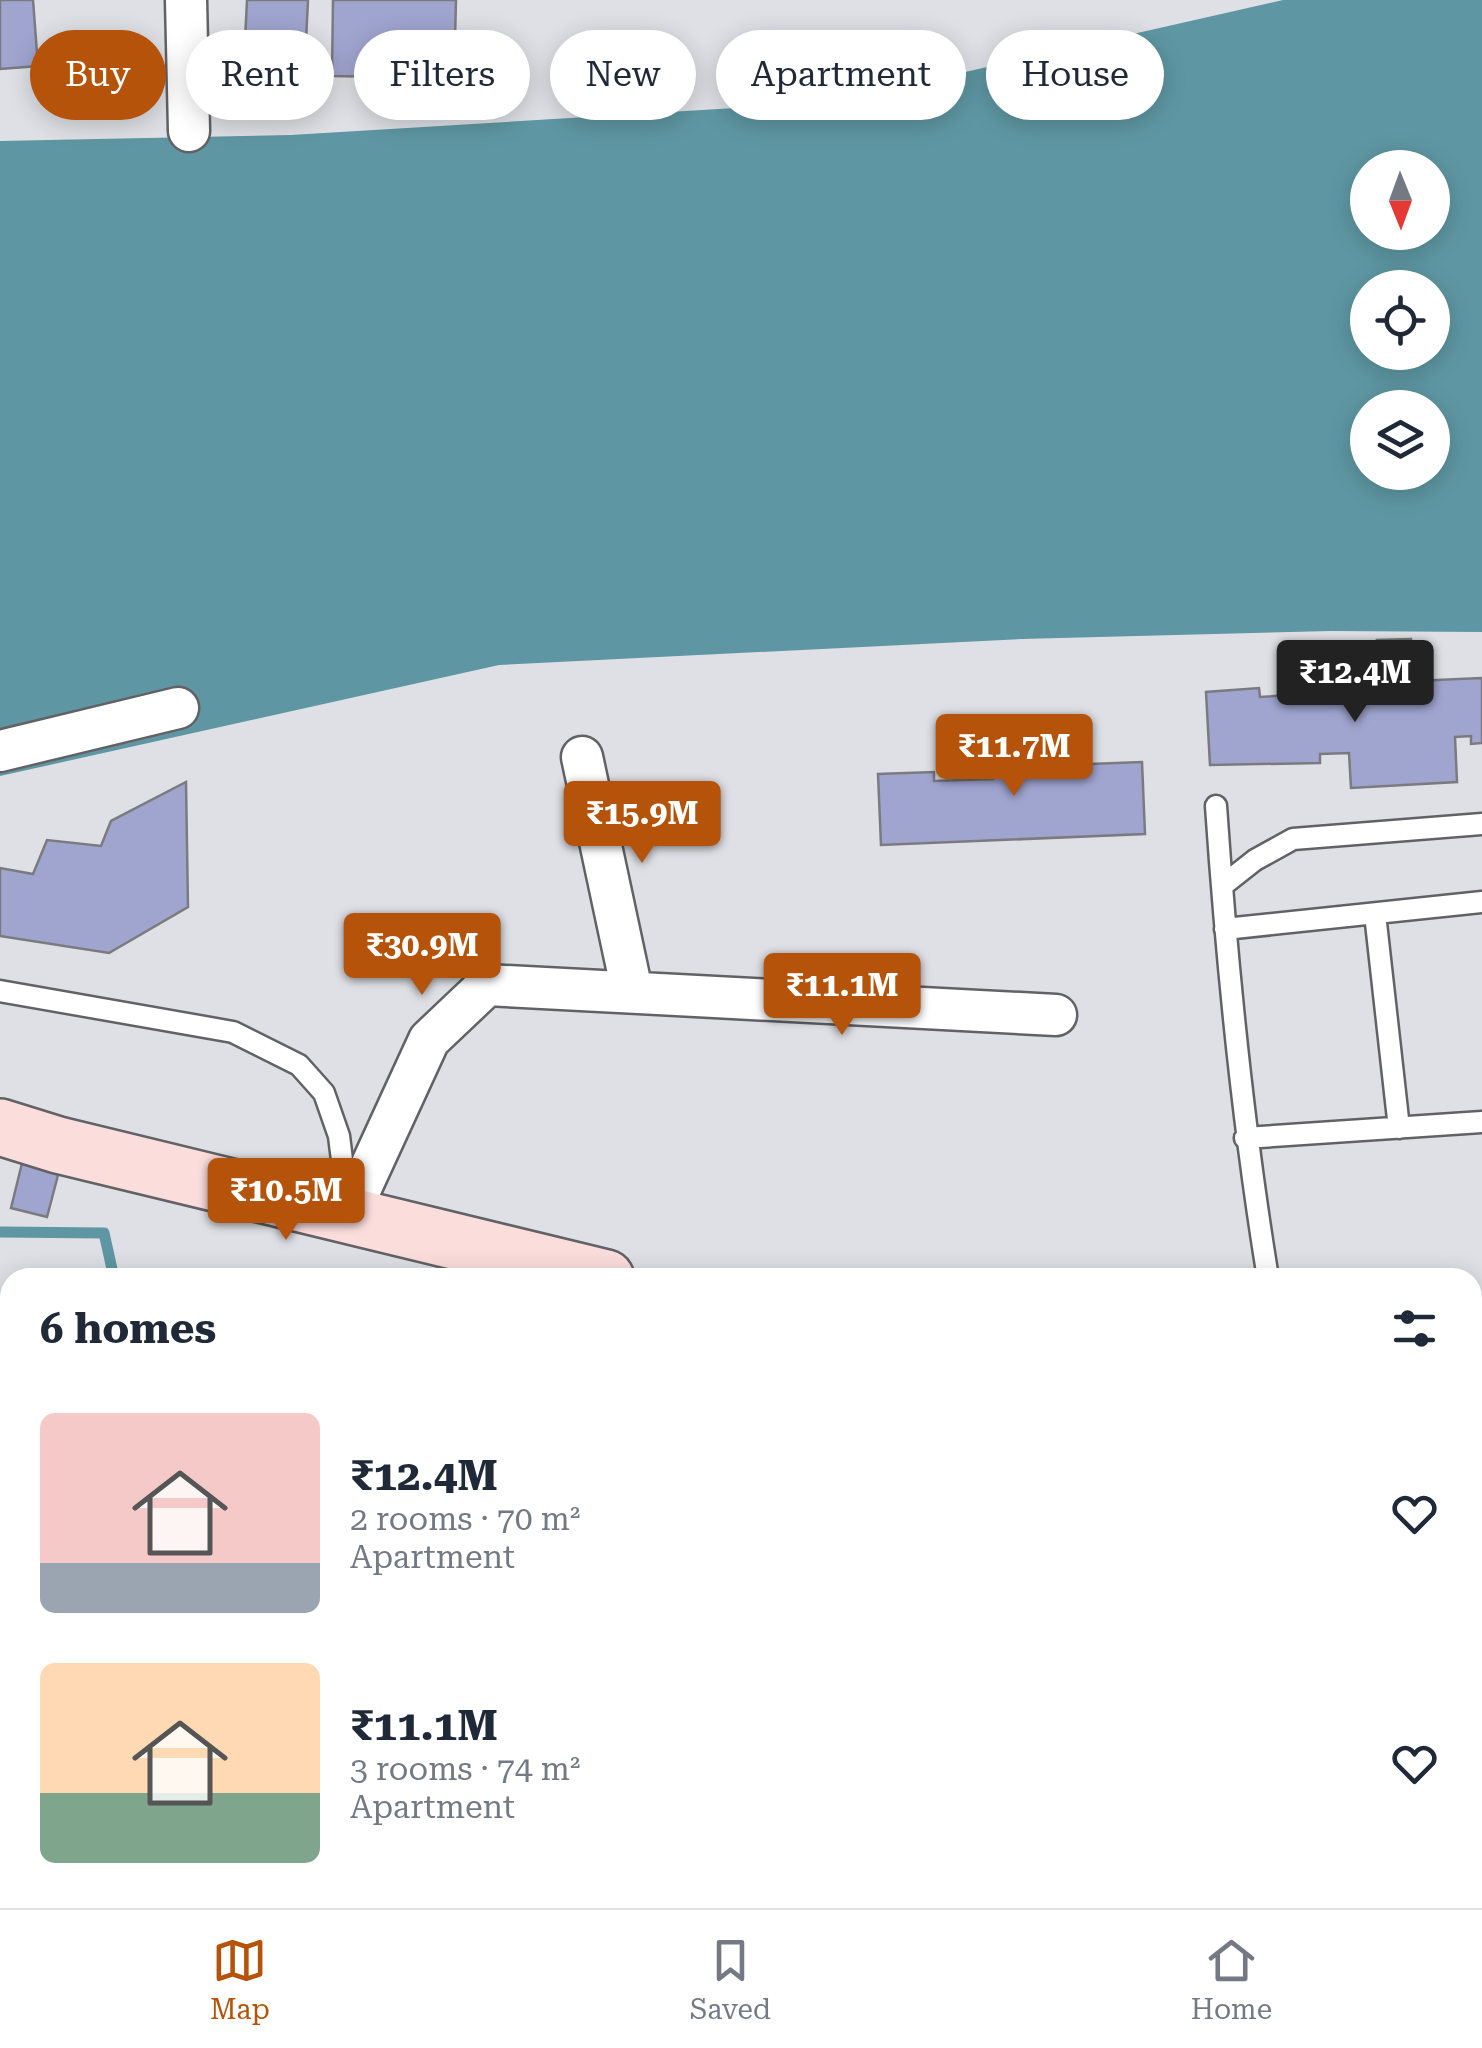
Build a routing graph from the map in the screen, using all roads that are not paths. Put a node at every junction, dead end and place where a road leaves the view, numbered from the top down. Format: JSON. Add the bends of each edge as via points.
{"nodes":[{"id":1,"x":186,"y":0,"type":"edge"},
{"id":2,"x":190,"y":130,"type":"dead end"},
{"id":3,"x":178,"y":708,"type":"dead end"},
{"id":4,"x":0,"y":751,"type":"edge"},
{"id":5,"x":582,"y":756,"type":"dead end"},
{"id":6,"x":1216,"y":806,"type":"dead end"},
{"id":7,"x":1482,"y":824,"type":"edge"},
{"id":8,"x":1222,"y":886,"type":"junction"},
{"id":9,"x":1482,"y":902,"type":"edge"},
{"id":10,"x":1375,"y":914,"type":"junction"},
{"id":11,"x":1225,"y":929,"type":"junction"},
{"id":12,"x":632,"y":991,"type":"junction"},
{"id":13,"x":0,"y":992,"type":"edge"},
{"id":14,"x":1056,"y":1015,"type":"dead end"},
{"id":15,"x":1482,"y":1122,"type":"edge"},
{"id":16,"x":0,"y":1127,"type":"edge"},
{"id":17,"x":1399,"y":1128,"type":"junction"},
{"id":18,"x":1245,"y":1138,"type":"junction"},
{"id":19,"x":349,"y":1214,"type":"junction"},
{"id":20,"x":566,"y":1268,"type":"edge"},
{"id":21,"x":1266,"y":1268,"type":"edge"}],
"edges":[{"from":1,"to":2,"type":"street"},
{"from":3,"to":4,"type":"street"},
{"from":5,"to":12,"type":"street"},
{"from":6,"to":8,"type":"lane"},
{"from":7,"to":8,"type":"lane","via":[[1293,839]]},
{"from":8,"to":11,"type":"lane"},
{"from":9,"to":10,"type":"lane"},
{"from":10,"to":11,"type":"lane"},
{"from":10,"to":17,"type":"lane"},
{"from":11,"to":18,"type":"lane"},
{"from":12,"to":14,"type":"street"},
{"from":12,"to":19,"type":"street","via":[[487,985],[428,1040]]},
{"from":13,"to":19,"type":"lane","via":[[233,1032],[299,1065],[324,1093],[339,1136]]},
{"from":15,"to":17,"type":"lane"},
{"from":16,"to":19,"type":"street"},
{"from":17,"to":18,"type":"lane"},
{"from":18,"to":21,"type":"lane"},
{"from":19,"to":20,"type":"street"}]}
